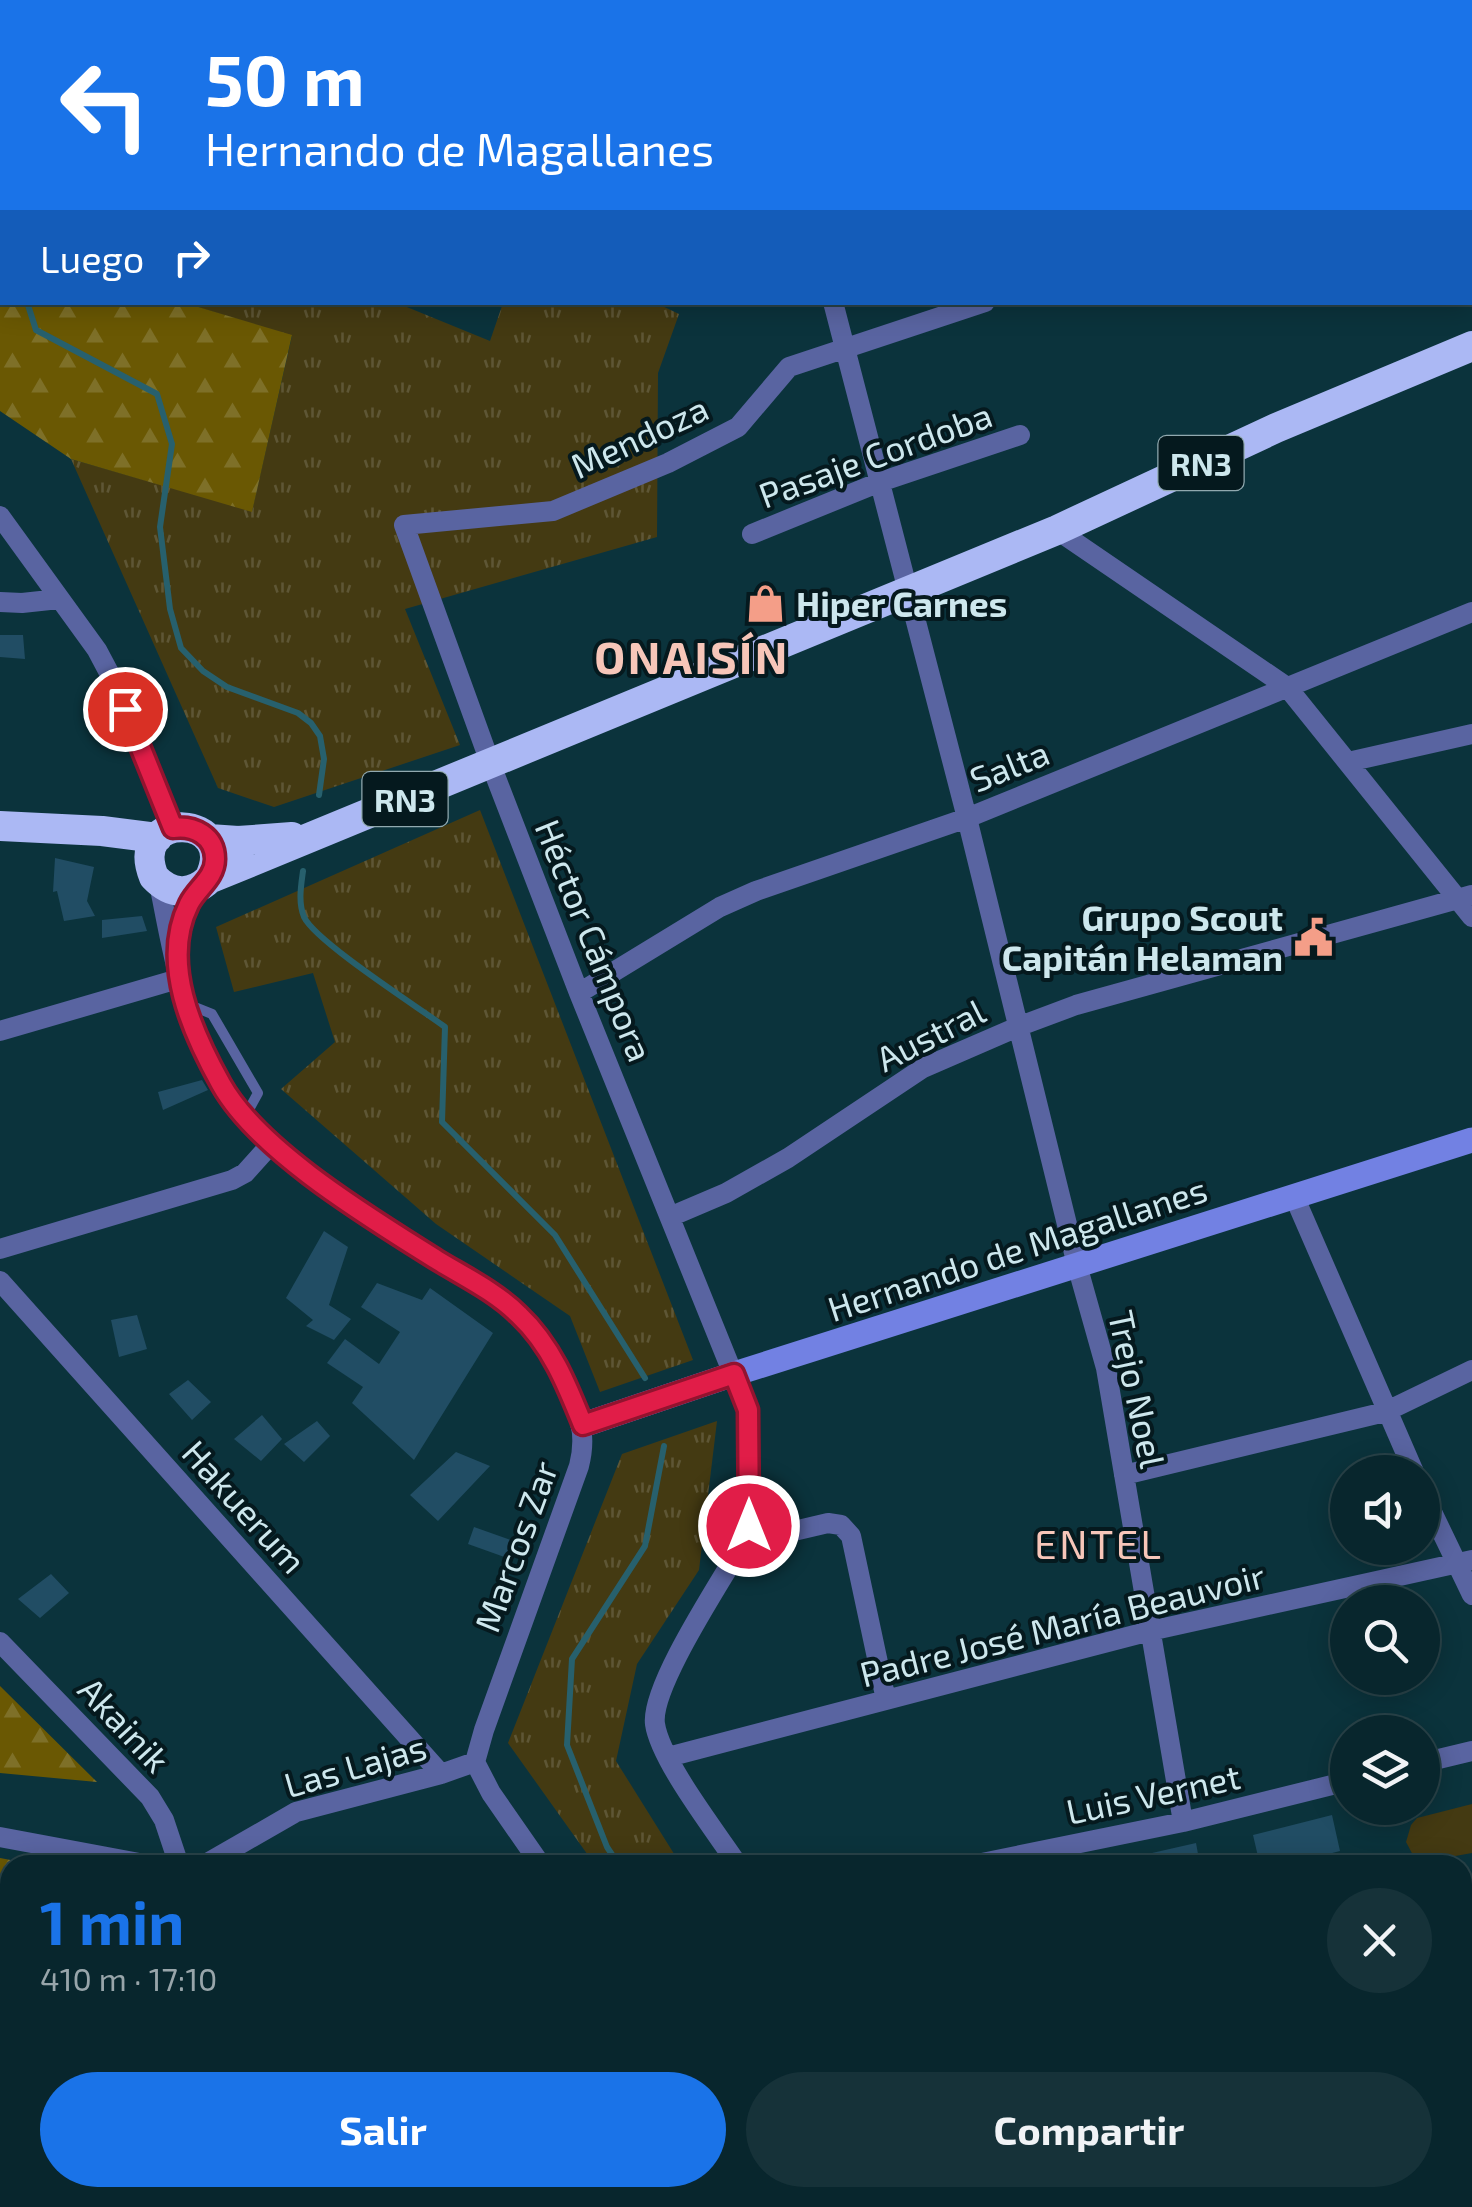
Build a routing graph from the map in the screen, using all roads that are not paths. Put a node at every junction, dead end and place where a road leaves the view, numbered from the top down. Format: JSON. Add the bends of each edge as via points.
{"nodes":[{"id":1,"x":834,"y":305,"type":"edge"},
{"id":2,"x":976,"y":305,"type":"edge"},
{"id":3,"x":846,"y":346,"type":"junction"},
{"id":4,"x":1472,"y":346,"type":"edge"},
{"id":5,"x":1472,"y":364,"type":"edge"},
{"id":6,"x":1346,"y":398,"type":"junction"},
{"id":7,"x":1020,"y":435,"type":"dead end"},
{"id":8,"x":880,"y":482,"type":"junction"},
{"id":9,"x":0,"y":516,"type":"edge"},
{"id":10,"x":404,"y":526,"type":"joint"},
{"id":11,"x":1057,"y":530,"type":"junction"},
{"id":12,"x":752,"y":534,"type":"dead end"},
{"id":13,"x":908,"y":590,"type":"junction"},
{"id":14,"x":60,"y":599,"type":"junction"},
{"id":15,"x":0,"y":602,"type":"edge"},
{"id":16,"x":1472,"y":612,"type":"edge"},
{"id":17,"x":1287,"y":687,"type":"junction"},
{"id":18,"x":1472,"y":734,"type":"edge"},
{"id":19,"x":1348,"y":762,"type":"junction"},
{"id":20,"x":491,"y":765,"type":"junction"},
{"id":21,"x":967,"y":818,"type":"junction"},
{"id":22,"x":0,"y":826,"type":"edge"},
{"id":23,"x":320,"y":833,"type":"junction"},
{"id":24,"x":208,"y":839,"type":"junction"},
{"id":25,"x":160,"y":853,"type":"junction"},
{"id":26,"x":204,"y":883,"type":"junction"},
{"id":27,"x":1465,"y":897,"type":"edge"},
{"id":28,"x":1472,"y":917,"type":"edge"},
{"id":29,"x":178,"y":979,"type":"junction"},
{"id":30,"x":579,"y":993,"type":"junction"},
{"id":31,"x":1020,"y":1026,"type":"junction"},
{"id":32,"x":0,"y":1032,"type":"edge"},
{"id":33,"x":1472,"y":1140,"type":"edge"},
{"id":34,"x":272,"y":1143,"type":"junction"},
{"id":35,"x":1294,"y":1196,"type":"junction"},
{"id":36,"x":672,"y":1216,"type":"junction"},
{"id":37,"x":0,"y":1249,"type":"edge"},
{"id":38,"x":1076,"y":1266,"type":"junction"},
{"id":39,"x":0,"y":1281,"type":"edge"},
{"id":40,"x":1472,"y":1370,"type":"edge"},
{"id":41,"x":734,"y":1374,"type":"junction"},
{"id":42,"x":1385,"y":1412,"type":"junction"},
{"id":43,"x":583,"y":1425,"type":"junction"},
{"id":44,"x":1406,"y":1455,"type":"edge"},
{"id":45,"x":1124,"y":1475,"type":"junction"},
{"id":46,"x":1440,"y":1521,"type":"edge"},
{"id":47,"x":743,"y":1544,"type":"junction"},
{"id":48,"x":1465,"y":1562,"type":"edge"},
{"id":49,"x":1472,"y":1595,"type":"edge"},
{"id":50,"x":1150,"y":1631,"type":"junction"},
{"id":51,"x":0,"y":1642,"type":"edge"},
{"id":52,"x":886,"y":1700,"type":"junction"},
{"id":53,"x":1472,"y":1750,"type":"edge"},
{"id":54,"x":668,"y":1757,"type":"junction"},
{"id":55,"x":1440,"y":1758,"type":"edge"},
{"id":56,"x":476,"y":1762,"type":"junction"},
{"id":57,"x":442,"y":1774,"type":"junction"},
{"id":58,"x":1330,"y":1785,"type":"edge"},
{"id":59,"x":1183,"y":1822,"type":"junction"},
{"id":60,"x":0,"y":1837,"type":"edge"},
{"id":61,"x":96,"y":1855,"type":"edge"},
{"id":62,"x":176,"y":1855,"type":"edge"},
{"id":63,"x":221,"y":1855,"type":"edge"},
{"id":64,"x":534,"y":1855,"type":"edge"},
{"id":65,"x":732,"y":1855,"type":"edge"},
{"id":66,"x":1021,"y":1855,"type":"edge"}],
"edges":[{"from":1,"to":3,"type":"street","name":"Trejo Noel"},
{"from":2,"to":3,"type":"street","name":"Mendoza"},
{"from":3,"to":8,"type":"street","name":"Trejo Noel"},
{"from":3,"to":10,"type":"street","name":"Mendoza","via":[[789,367],[738,427],[553,511]]},
{"from":4,"to":6,"type":"highway","number":"RN3"},
{"from":5,"to":6,"type":"highway","number":"RN3"},
{"from":6,"to":11,"type":"highway","number":"RN3"},
{"from":7,"to":8,"type":"street","name":"Pasaje Cordoba"},
{"from":8,"to":12,"type":"street","name":"Pasaje Cordoba"},
{"from":8,"to":13,"type":"street","name":"Trejo Noel"},
{"from":9,"to":14,"type":"street","name":"Marcos Zar"},
{"from":10,"to":20,"type":"street","name":"Héctor Cámpora"},
{"from":11,"to":13,"type":"highway","number":"RN3"},
{"from":11,"to":17,"type":"street"},
{"from":13,"to":20,"type":"highway","number":"RN3"},
{"from":13,"to":21,"type":"street","name":"Trejo Noel"},
{"from":14,"to":15,"type":"street"},
{"from":14,"to":25,"type":"street","name":"Marcos Zar","via":[[115,684]]},
{"from":16,"to":17,"type":"street","name":"Salta"},
{"from":17,"to":19,"type":"street"},
{"from":17,"to":21,"type":"street","name":"Salta"},
{"from":18,"to":19,"type":"street"},
{"from":19,"to":27,"type":"street"},
{"from":20,"to":23,"type":"highway","number":"RN3"},
{"from":20,"to":30,"type":"street","name":"Héctor Cámpora"},
{"from":21,"to":30,"type":"street","name":"Salta","via":[[756,891]]},
{"from":21,"to":31,"type":"street","name":"Trejo Noel"},
{"from":22,"to":25,"type":"highway","number":"RN3"},
{"from":23,"to":24,"type":"highway","number":"RN3"},
{"from":23,"to":26,"type":"highway","number":"RN3"},
{"from":24,"to":25,"type":"highway","number":"RN3","via":[[192,828]]},
{"from":24,"to":26,"type":"highway","via":[[215,859]]},
{"from":25,"to":26,"type":"highway","number":"RN3","via":[[175,891]]},
{"from":25,"to":29,"type":"street","name":"Marcos Zar"},
{"from":26,"to":29,"type":"street","name":"Marcos Zar","via":[[180,930]]},
{"from":27,"to":28,"type":"street"},
{"from":27,"to":31,"type":"street","name":"Austral"},
{"from":29,"to":32,"type":"street"},
{"from":29,"to":34,"type":"street","name":"Marcos Zar","via":[[227,1095]]},
{"from":30,"to":36,"type":"street","name":"Héctor Cámpora"},
{"from":31,"to":36,"type":"street","name":"Austral","via":[[923,1068],[788,1158]]},
{"from":31,"to":38,"type":"street","name":"Trejo Noel"},
{"from":33,"to":35,"type":"main road","name":"Hernando de Magallanes"},
{"from":34,"to":37,"type":"street","via":[[232,1180]]},
{"from":34,"to":43,"type":"street","name":"Marcos Zar","via":[[388,1230],[519,1314],[542,1340]]},
{"from":35,"to":38,"type":"main road","name":"Hernando de Magallanes"},
{"from":35,"to":42,"type":"street"},
{"from":36,"to":41,"type":"street","name":"Héctor Cámpora"},
{"from":38,"to":41,"type":"main road","name":"Hernando de Magallanes"},
{"from":38,"to":45,"type":"street","name":"Trejo Noel","via":[[1106,1368]]},
{"from":39,"to":57,"type":"street","name":"Hakuerum"},
{"from":40,"to":42,"type":"street"},
{"from":41,"to":43,"type":"main road","name":"Hernando de Magallanes"},
{"from":41,"to":47,"type":"street","name":"Héctor Cámpora","via":[[749,1427],[749,1526]]},
{"from":42,"to":44,"type":"street"},
{"from":42,"to":45,"type":"street"},
{"from":43,"to":56,"type":"street","name":"Marcos Zar","via":[[579,1466]]},
{"from":45,"to":50,"type":"street","name":"Trejo Noel"},
{"from":46,"to":48,"type":"street"},
{"from":47,"to":52,"type":"street","via":[[841,1525],[851,1536]]},
{"from":47,"to":54,"type":"street","via":[[662,1688],[655,1723]]},
{"from":48,"to":49,"type":"street"},
{"from":48,"to":50,"type":"street","name":"Padre José María Beauvoir"},
{"from":50,"to":52,"type":"street","name":"Padre José María Beauvoir"},
{"from":50,"to":59,"type":"street","name":"Trejo Noel"},
{"from":51,"to":62,"type":"street","name":"Akainik","via":[[150,1797]]},
{"from":52,"to":54,"type":"street","name":"Padre José María Beauvoir"},
{"from":53,"to":55,"type":"street"},
{"from":54,"to":65,"type":"street"},
{"from":56,"to":57,"type":"street","name":"Las Lajas"},
{"from":56,"to":64,"type":"street"},
{"from":57,"to":63,"type":"street","name":"Las Lajas","via":[[296,1812]]},
{"from":58,"to":59,"type":"street","name":"Luis Vernet"},
{"from":59,"to":66,"type":"street","name":"Luis Vernet"},
{"from":60,"to":61,"type":"street"}]}
